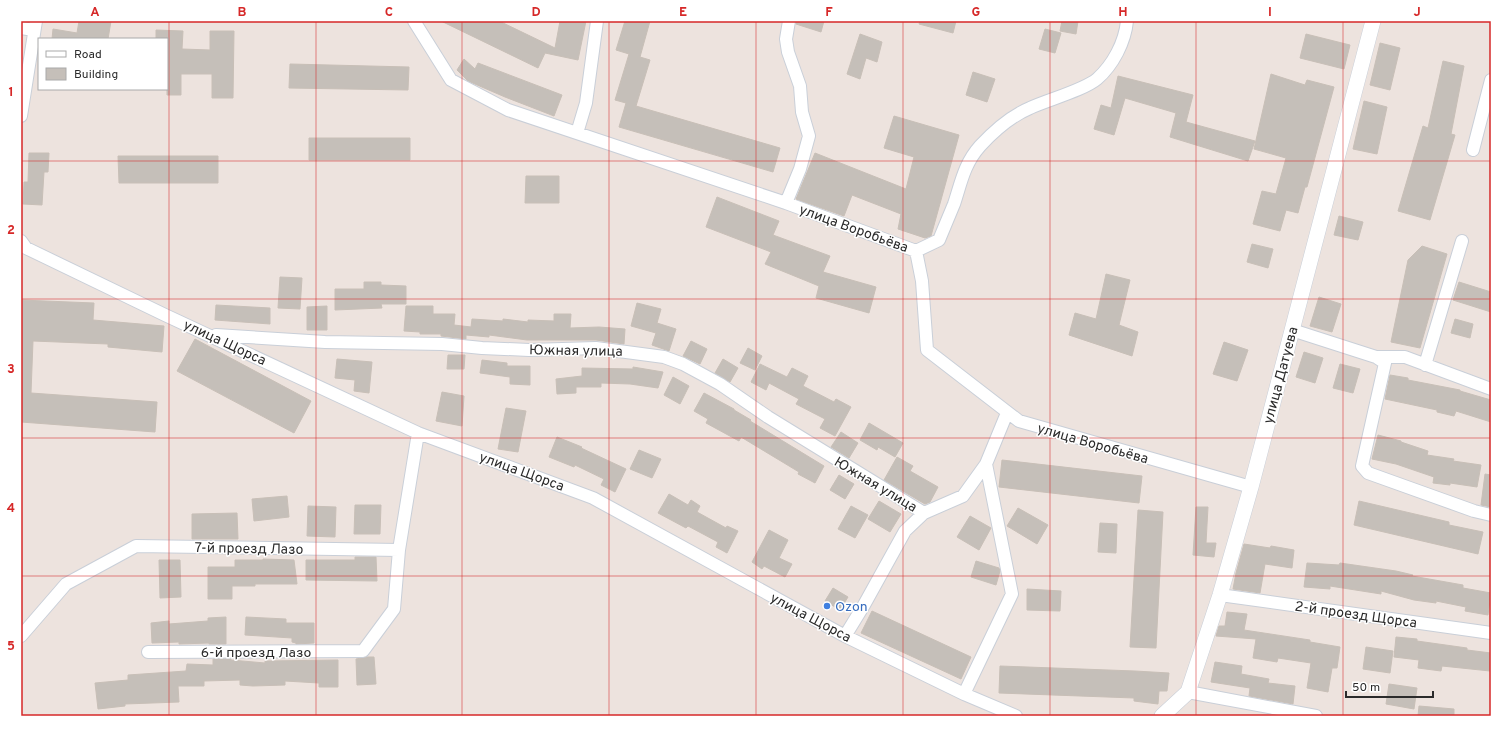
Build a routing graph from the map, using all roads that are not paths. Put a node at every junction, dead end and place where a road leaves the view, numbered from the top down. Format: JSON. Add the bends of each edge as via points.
{"nodes":[{"id":1,"x":414,"y":21,"type":"edge"},
{"id":2,"x":597,"y":21,"type":"edge"},
{"id":3,"x":789,"y":21,"type":"edge"},
{"id":4,"x":1127,"y":21,"type":"edge"},
{"id":5,"x":1373,"y":21,"type":"edge"},
{"id":6,"x":35,"y":26,"type":"edge"},
{"id":7,"x":21,"y":28,"type":"edge"},
{"id":8,"x":1491,"y":80,"type":"edge"},
{"id":9,"x":21,"y":116,"type":"edge"},
{"id":10,"x":577,"y":133,"type":"junction"},
{"id":11,"x":1473,"y":150,"type":"dead end"},
{"id":12,"x":786,"y":203,"type":"junction"},
{"id":13,"x":21,"y":241,"type":"edge"},
{"id":14,"x":1462,"y":241,"type":"dead end"},
{"id":15,"x":916,"y":251,"type":"junction"},
{"id":16,"x":1292,"y":330,"type":"junction"},
{"id":17,"x":209,"y":335,"type":"junction"},
{"id":18,"x":1376,"y":357,"type":"junction"},
{"id":19,"x":1425,"y":365,"type":"junction"},
{"id":20,"x":1491,"y":389,"type":"edge"},
{"id":21,"x":1008,"y":413,"type":"junction"},
{"id":22,"x":418,"y":433,"type":"junction"},
{"id":23,"x":986,"y":464,"type":"junction"},
{"id":24,"x":1251,"y":488,"type":"junction"},
{"id":25,"x":924,"y":512,"type":"junction"},
{"id":26,"x":1491,"y":515,"type":"edge"},
{"id":27,"x":399,"y":550,"type":"junction"},
{"id":28,"x":1220,"y":595,"type":"junction"},
{"id":29,"x":1491,"y":633,"type":"edge"},
{"id":30,"x":21,"y":636,"type":"edge"},
{"id":31,"x":845,"y":636,"type":"junction"},
{"id":32,"x":148,"y":652,"type":"dead end"},
{"id":33,"x":1188,"y":692,"type":"junction"},
{"id":34,"x":964,"y":694,"type":"junction"},
{"id":35,"x":1016,"y":716,"type":"edge"},
{"id":36,"x":1162,"y":716,"type":"edge"},
{"id":37,"x":1316,"y":716,"type":"edge"}],
"edges":[{"from":1,"to":10,"type":"street","name":"улица Воробьёва","via":[[451,80],[508,110]]},
{"from":2,"to":10,"type":"street","via":[[586,103]]},
{"from":3,"to":12,"type":"street","via":[[786,39],[788,52],[800,86],[802,112],[809,136],[800,169]]},
{"from":4,"to":15,"type":"street","via":[[1117,52],[1096,80],[1028,108],[992,134],[979,148],[965,167],[954,204],[939,240]]},
{"from":5,"to":16,"type":"street","name":"улица Датуева"},
{"from":6,"to":7,"type":"street"},
{"from":6,"to":9,"type":"street"},
{"from":8,"to":11,"type":"street"},
{"from":10,"to":12,"type":"street","name":"улица Воробьёва"},
{"from":12,"to":15,"type":"street","name":"улица Воробьёва"},
{"from":13,"to":17,"type":"street","name":"улица Щорса","via":[[26,248]]},
{"from":14,"to":19,"type":"street"},
{"from":15,"to":21,"type":"street","name":"улица Воробьёва","via":[[922,280],[927,350]]},
{"from":16,"to":18,"type":"street"},
{"from":16,"to":24,"type":"street","name":"улица Датуева"},
{"from":17,"to":22,"type":"street","name":"улица Щорса"},
{"from":17,"to":25,"type":"street","name":"Южная улица","via":[[529,350],[596,348],[664,357],[720,384],[768,417]]},
{"from":18,"to":19,"type":"street","via":[[1405,357]]},
{"from":18,"to":26,"type":"street","via":[[1385,363],[1362,466],[1368,473]]},
{"from":19,"to":20,"type":"street"},
{"from":21,"to":23,"type":"street"},
{"from":21,"to":24,"type":"street","name":"улица Воробьёва","via":[[1019,422]]},
{"from":22,"to":27,"type":"street"},
{"from":22,"to":31,"type":"street","name":"улица Щорса","via":[[592,498]]},
{"from":23,"to":25,"type":"street","via":[[963,496]]},
{"from":23,"to":34,"type":"street","via":[[1012,594]]},
{"from":24,"to":28,"type":"street","name":"улица Датуева"},
{"from":25,"to":31,"type":"street","via":[[905,531]]},
{"from":27,"to":30,"type":"street","name":"7-й проезд Лазо","via":[[136,546],[66,584]]},
{"from":27,"to":32,"type":"street","name":"6-й проезд Лазо","via":[[394,609],[363,651]]},
{"from":28,"to":29,"type":"street","name":"2-й проезд Щорса"},
{"from":28,"to":33,"type":"street","name":"улица Датуева"},
{"from":31,"to":34,"type":"street","name":"улица Щорса"},
{"from":33,"to":36,"type":"street","name":"улица Датуева"},
{"from":33,"to":37,"type":"street"},
{"from":34,"to":35,"type":"street","name":"улица Щорса"}]}
